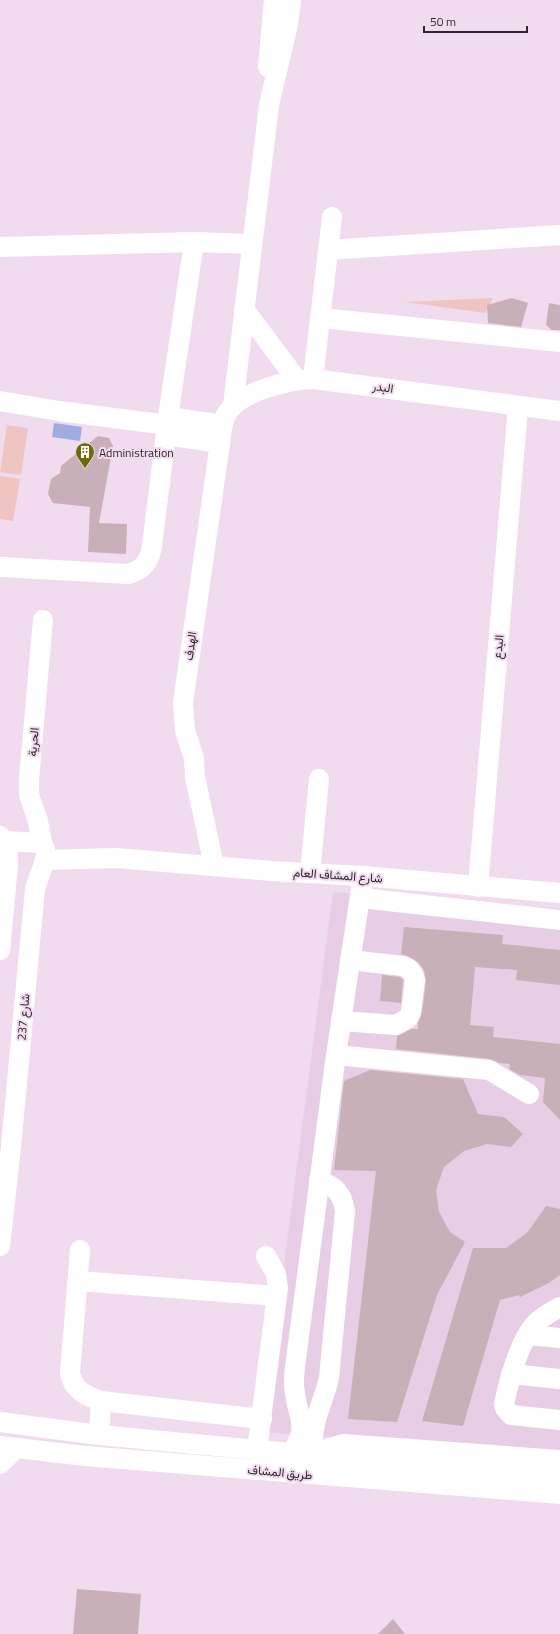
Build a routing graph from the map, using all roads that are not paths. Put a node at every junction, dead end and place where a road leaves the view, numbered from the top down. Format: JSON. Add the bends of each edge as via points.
{"nodes":[{"id":1,"x":274,"y":0,"type":"edge"},
{"id":2,"x":291,"y":0,"type":"edge"},
{"id":3,"x":269,"y":105,"type":"junction"},
{"id":4,"x":332,"y":217,"type":"dead end"},
{"id":5,"x":560,"y":235,"type":"edge"},
{"id":6,"x":194,"y":242,"type":"junction"},
{"id":7,"x":252,"y":244,"type":"junction"},
{"id":8,"x":0,"y":247,"type":"edge"},
{"id":9,"x":328,"y":250,"type":"junction"},
{"id":10,"x":244,"y":309,"type":"junction"},
{"id":11,"x":320,"y":318,"type":"junction"},
{"id":12,"x":560,"y":342,"type":"edge"},
{"id":13,"x":305,"y":379,"type":"junction"},
{"id":14,"x":0,"y":400,"type":"edge"},
{"id":15,"x":233,"y":406,"type":"junction"},
{"id":16,"x":518,"y":406,"type":"junction"},
{"id":17,"x":560,"y":411,"type":"edge"},
{"id":18,"x":167,"y":426,"type":"junction"},
{"id":19,"x":221,"y":434,"type":"junction"},
{"id":20,"x":0,"y":567,"type":"edge"},
{"id":21,"x":43,"y":620,"type":"dead end"},
{"id":22,"x":319,"y":779,"type":"dead end"},
{"id":23,"x":2,"y":839,"type":"edge"},
{"id":24,"x":44,"y":851,"type":"junction"},
{"id":25,"x":214,"y":866,"type":"junction"},
{"id":26,"x":310,"y":873,"type":"junction"},
{"id":27,"x":363,"y":876,"type":"junction"},
{"id":28,"x":478,"y":887,"type":"junction"},
{"id":29,"x":560,"y":893,"type":"edge"},
{"id":30,"x":360,"y":898,"type":"junction"},
{"id":31,"x":560,"y":920,"type":"edge"},
{"id":32,"x":0,"y":950,"type":"edge"},
{"id":33,"x":350,"y":960,"type":"junction"},
{"id":34,"x":341,"y":1021,"type":"junction"},
{"id":35,"x":336,"y":1055,"type":"junction"},
{"id":36,"x":529,"y":1094,"type":"dead end"},
{"id":37,"x":319,"y":1180,"type":"junction"},
{"id":38,"x":0,"y":1246,"type":"edge"},
{"id":39,"x":80,"y":1250,"type":"dead end"},
{"id":40,"x":266,"y":1256,"type":"dead end"},
{"id":41,"x":78,"y":1281,"type":"junction"},
{"id":42,"x":277,"y":1296,"type":"junction"},
{"id":43,"x":303,"y":1305,"type":"junction"},
{"id":44,"x":336,"y":1307,"type":"junction"},
{"id":45,"x":560,"y":1307,"type":"edge"},
{"id":46,"x":528,"y":1334,"type":"junction"},
{"id":47,"x":560,"y":1338,"type":"edge"},
{"id":48,"x":511,"y":1374,"type":"junction"},
{"id":49,"x":560,"y":1379,"type":"edge"},
{"id":50,"x":101,"y":1401,"type":"junction"},
{"id":51,"x":0,"y":1407,"type":"edge"},
{"id":52,"x":262,"y":1419,"type":"junction"},
{"id":53,"x":560,"y":1420,"type":"edge"},
{"id":54,"x":0,"y":1422,"type":"edge"},
{"id":55,"x":31,"y":1426,"type":"junction"},
{"id":56,"x":98,"y":1435,"type":"junction"},
{"id":57,"x":8,"y":1447,"type":"edge"},
{"id":58,"x":257,"y":1450,"type":"junction"},
{"id":59,"x":291,"y":1453,"type":"junction"},
{"id":60,"x":316,"y":1457,"type":"junction"},
{"id":61,"x":560,"y":1460,"type":"edge"},
{"id":62,"x":0,"y":1464,"type":"edge"},
{"id":63,"x":560,"y":1476,"type":"edge"},
{"id":64,"x":560,"y":1494,"type":"edge"}],
"edges":[{"from":1,"to":3,"type":"street","via":[[268,64]]},
{"from":2,"to":3,"type":"street"},
{"from":3,"to":7,"type":"street"},
{"from":4,"to":9,"type":"street"},
{"from":5,"to":9,"type":"street"},
{"from":6,"to":7,"type":"street"},
{"from":6,"to":8,"type":"street"},
{"from":6,"to":18,"type":"street"},
{"from":7,"to":10,"type":"street"},
{"from":9,"to":11,"type":"street"},
{"from":10,"to":13,"type":"street"},
{"from":10,"to":15,"type":"street"},
{"from":11,"to":12,"type":"street"},
{"from":11,"to":13,"type":"street","via":[[316,355]]},
{"from":13,"to":15,"type":"street","name":"البدر","via":[[265,389]]},
{"from":13,"to":16,"type":"street","name":"البدر"},
{"from":14,"to":18,"type":"street"},
{"from":15,"to":19,"type":"street","via":[[226,414]]},
{"from":16,"to":17,"type":"street","name":"البدر"},
{"from":16,"to":28,"type":"street","name":"البدع"},
{"from":18,"to":19,"type":"street"},
{"from":18,"to":20,"type":"street","via":[[151,554],[143,567],[129,574]]},
{"from":19,"to":25,"type":"street","name":"الهدف","via":[[183,703],[185,731],[194,758],[195,777]]},
{"from":21,"to":24,"type":"street","name":"الحرية","via":[[29,795]]},
{"from":22,"to":26,"type":"street"},
{"from":23,"to":24,"type":"street"},
{"from":23,"to":32,"type":"street","via":[[7,847],[8,866]]},
{"from":24,"to":25,"type":"street","name":"شارع المشاف العام"},
{"from":24,"to":38,"type":"street","name":"شارع 237","via":[[35,889]]},
{"from":25,"to":26,"type":"street","name":"شارع المشاف العام"},
{"from":26,"to":27,"type":"street","name":"شارع المشاف العام"},
{"from":27,"to":28,"type":"street","name":"شارع المشاف العام"},
{"from":27,"to":30,"type":"street"},
{"from":28,"to":29,"type":"street","name":"شارع المشاف العام"},
{"from":30,"to":31,"type":"street"},
{"from":30,"to":33,"type":"street"},
{"from":33,"to":34,"type":"street"},
{"from":33,"to":34,"type":"street","via":[[403,966],[409,969],[415,980],[411,1012],[408,1018],[396,1025]]},
{"from":34,"to":35,"type":"street"},
{"from":35,"to":36,"type":"street","via":[[489,1070]]},
{"from":35,"to":37,"type":"street"},
{"from":37,"to":43,"type":"street"},
{"from":37,"to":44,"type":"street","via":[[332,1186],[339,1193],[345,1211]]},
{"from":39,"to":41,"type":"street"},
{"from":40,"to":42,"type":"street","via":[[276,1274]]},
{"from":41,"to":42,"type":"street"},
{"from":41,"to":50,"type":"street","via":[[72,1380],[80,1392]]},
{"from":42,"to":52,"type":"street"},
{"from":43,"to":44,"type":"street"},
{"from":43,"to":59,"type":"street","via":[[294,1381],[302,1428],[298,1444]]},
{"from":44,"to":60,"type":"street","via":[[329,1378],[315,1422],[312,1442]]},
{"from":45,"to":46,"type":"street","via":[[541,1318]]},
{"from":46,"to":47,"type":"street"},
{"from":46,"to":48,"type":"street"},
{"from":48,"to":49,"type":"street"},
{"from":48,"to":53,"type":"street","via":[[504,1404],[507,1412],[515,1416]]},
{"from":50,"to":52,"type":"street"},
{"from":50,"to":56,"type":"street"},
{"from":51,"to":55,"type":"street"},
{"from":52,"to":58,"type":"street"},
{"from":54,"to":55,"type":"street","name":"طريق المشاف"},
{"from":55,"to":56,"type":"street","name":"طريق المشاف"},
{"from":56,"to":58,"type":"street","name":"طريق المشاف"},
{"from":57,"to":62,"type":"street"},
{"from":57,"to":64,"type":"street","name":"طريق المشاف"},
{"from":58,"to":59,"type":"street","name":"طريق المشاف"},
{"from":59,"to":60,"type":"street","name":"طريق المشاف"},
{"from":60,"to":61,"type":"street","name":"طريق المشاف","via":[[330,1448],[343,1444]]},
{"from":60,"to":63,"type":"street","name":"طريق المشاف"}]}
